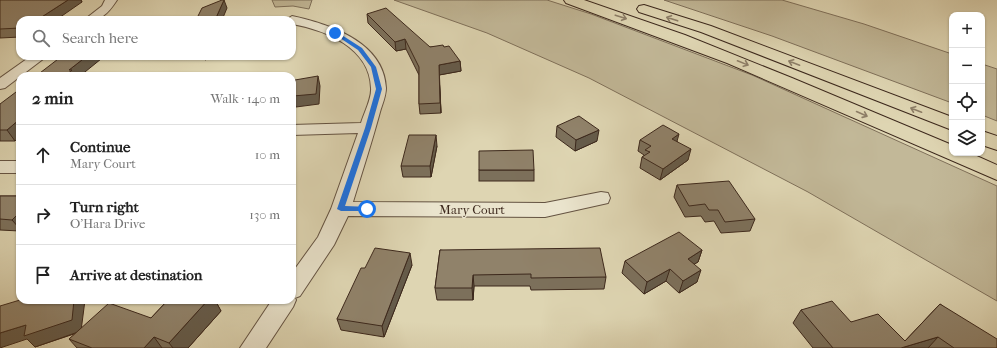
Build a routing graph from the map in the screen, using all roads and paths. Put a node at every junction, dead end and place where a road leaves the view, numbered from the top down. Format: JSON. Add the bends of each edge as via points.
{"nodes":[{"id":1,"x":111,"y":0,"type":"edge"},
{"id":2,"x":571,"y":0,"type":"edge"},
{"id":3,"x":614,"y":0,"type":"edge"},
{"id":4,"x":95,"y":16,"type":"edge"},
{"id":5,"x":296,"y":21,"type":"edge"},
{"id":6,"x":34,"y":60,"type":"edge"},
{"id":7,"x":18,"y":72,"type":"edge"},
{"id":8,"x":16,"y":73,"type":"edge"},
{"id":9,"x":0,"y":85,"type":"edge"},
{"id":10,"x":949,"y":123,"type":"edge"},
{"id":11,"x":368,"y":128,"type":"junction"},
{"id":12,"x":296,"y":130,"type":"edge"},
{"id":13,"x":985,"y":138,"type":"edge"},
{"id":14,"x":997,"y":144,"type":"edge"},
{"id":15,"x":0,"y":167,"type":"edge"},
{"id":16,"x":16,"y":167,"type":"edge"},
{"id":17,"x":997,"y":173,"type":"edge"},
{"id":18,"x":601,"y":198,"type":"dead end"},
{"id":19,"x":341,"y":209,"type":"junction"},
{"id":20,"x":296,"y":284,"type":"edge"},
{"id":21,"x":282,"y":304,"type":"edge"},
{"id":22,"x":252,"y":348,"type":"edge"}],
"edges":[{"from":1,"to":4,"type":"street","via":[[106,8]]},
{"from":2,"to":17,"type":"highway","one_way":true,"via":[[647,25],[798,85]]},
{"from":10,"to":3,"type":"highway","one_way":true,"via":[[706,29]]},
{"from":5,"to":11,"type":"street","via":[[335,33],[360,49],[374,67],[379,89]]},
{"from":6,"to":7,"type":"street"},
{"from":8,"to":9,"type":"street"},
{"from":11,"to":12,"type":"street"},
{"from":11,"to":19,"type":"street"},
{"from":13,"to":14,"type":"highway"},
{"from":15,"to":16,"type":"street"},
{"from":18,"to":19,"type":"street","name":"Mary Court","via":[[545,210]]},
{"from":19,"to":20,"type":"street","via":[[327,240]]},
{"from":21,"to":22,"type":"street"}]}
